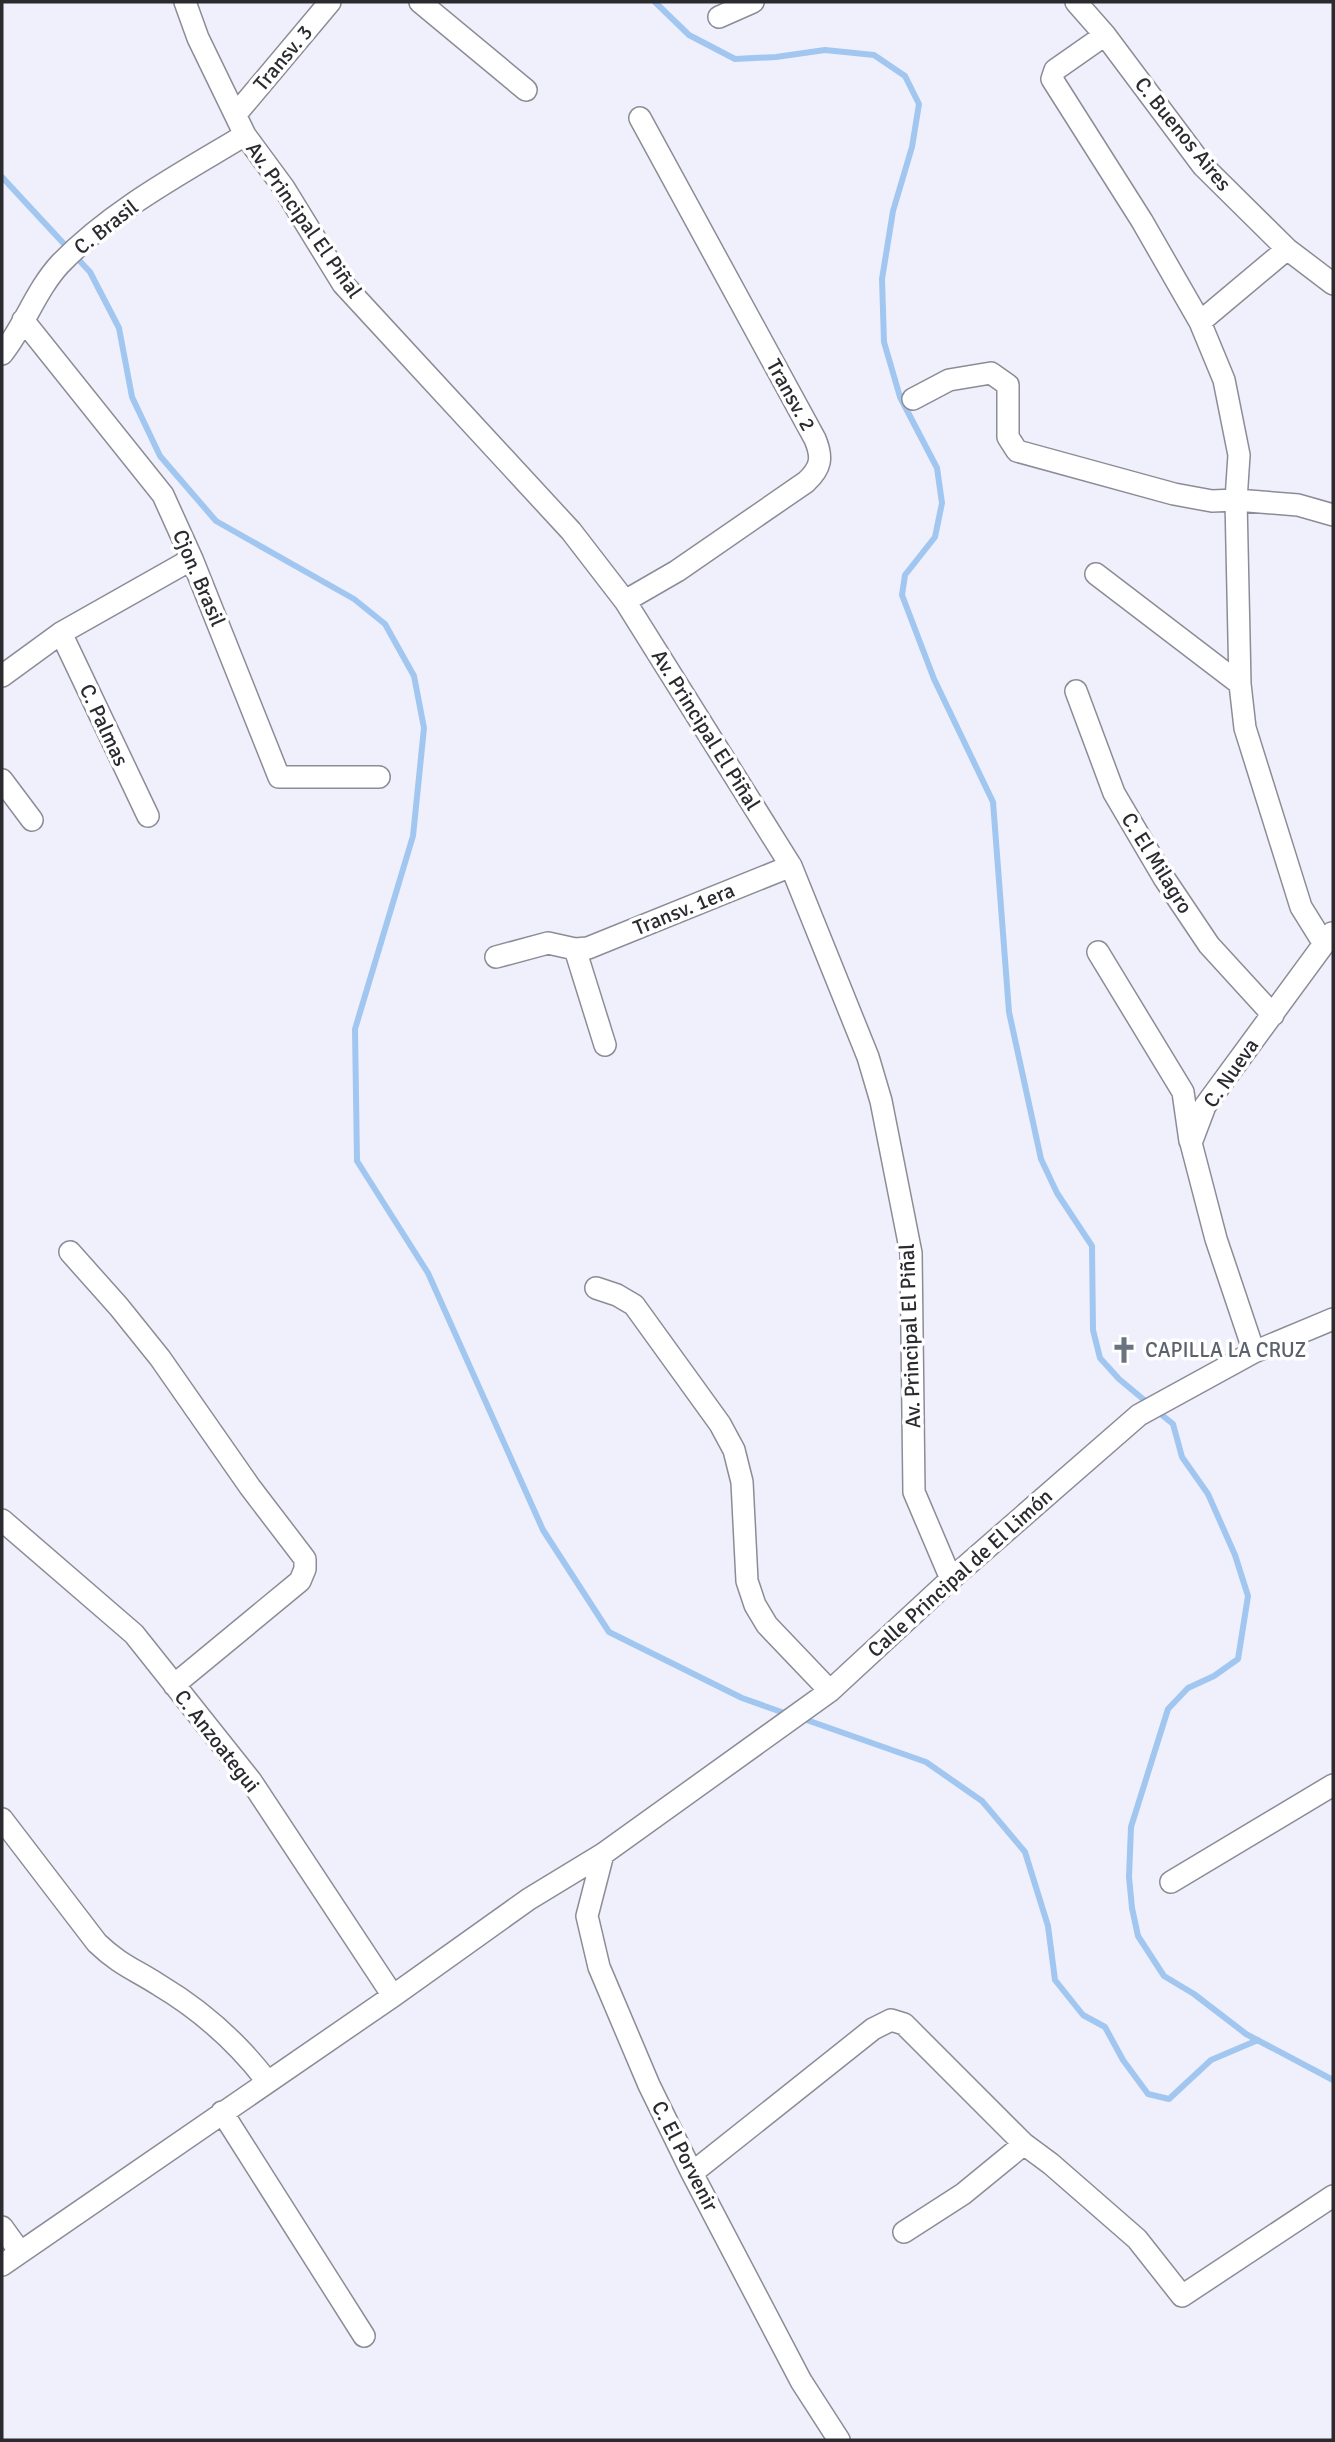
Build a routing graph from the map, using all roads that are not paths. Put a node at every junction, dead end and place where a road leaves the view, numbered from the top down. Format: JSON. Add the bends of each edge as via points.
{"nodes":[{"id":1,"x":185,"y":2,"type":"edge"},
{"id":2,"x":330,"y":2,"type":"edge"},
{"id":3,"x":420,"y":2,"type":"edge"},
{"id":4,"x":753,"y":2,"type":"edge"},
{"id":5,"x":1076,"y":2,"type":"edge"},
{"id":6,"x":719,"y":17,"type":"dead end"},
{"id":7,"x":1105,"y":35,"type":"junction"},
{"id":8,"x":526,"y":90,"type":"dead end"},
{"id":9,"x":236,"y":114,"type":"junction"},
{"id":10,"x":640,"y":118,"type":"dead end"},
{"id":11,"x":245,"y":135,"type":"junction"},
{"id":12,"x":1287,"y":249,"type":"junction"},
{"id":13,"x":1333,"y":284,"type":"edge"},
{"id":14,"x":23,"y":320,"type":"junction"},
{"id":15,"x":1200,"y":322,"type":"junction"},
{"id":16,"x":2,"y":354,"type":"edge"},
{"id":17,"x":913,"y":399,"type":"dead end"},
{"id":18,"x":1236,"y":500,"type":"junction"},
{"id":19,"x":1333,"y":515,"type":"edge"},
{"id":20,"x":192,"y":559,"type":"junction"},
{"id":21,"x":1096,"y":574,"type":"dead end"},
{"id":22,"x":625,"y":601,"type":"junction"},
{"id":23,"x":61,"y":634,"type":"junction"},
{"id":24,"x":2,"y":676,"type":"edge"},
{"id":25,"x":1240,"y":684,"type":"junction"},
{"id":26,"x":1076,"y":691,"type":"dead end"},
{"id":27,"x":379,"y":776,"type":"dead end"},
{"id":28,"x":2,"y":780,"type":"edge"},
{"id":29,"x":148,"y":816,"type":"dead end"},
{"id":30,"x":32,"y":820,"type":"dead end"},
{"id":31,"x":791,"y":866,"type":"junction"},
{"id":32,"x":1329,"y":938,"type":"edge"},
{"id":33,"x":575,"y":950,"type":"junction"},
{"id":34,"x":1098,"y":951,"type":"dead end"},
{"id":35,"x":496,"y":957,"type":"dead end"},
{"id":36,"x":1273,"y":1015,"type":"junction"},
{"id":37,"x":605,"y":1045,"type":"dead end"},
{"id":38,"x":1191,"y":1143,"type":"junction"},
{"id":39,"x":70,"y":1252,"type":"dead end"},
{"id":40,"x":596,"y":1288,"type":"dead end"},
{"id":41,"x":1333,"y":1319,"type":"edge"},
{"id":42,"x":1254,"y":1352,"type":"junction"},
{"id":43,"x":2,"y":1520,"type":"edge"},
{"id":44,"x":951,"y":1579,"type":"junction"},
{"id":45,"x":174,"y":1685,"type":"junction"},
{"id":46,"x":830,"y":1691,"type":"junction"},
{"id":47,"x":1333,"y":1785,"type":"edge"},
{"id":48,"x":2,"y":1819,"type":"edge"},
{"id":49,"x":603,"y":1854,"type":"junction"},
{"id":50,"x":1171,"y":1882,"type":"dead end"},
{"id":51,"x":393,"y":1996,"type":"junction"},
{"id":52,"x":267,"y":2081,"type":"junction"},
{"id":53,"x":222,"y":2112,"type":"junction"},
{"id":54,"x":1024,"y":2144,"type":"junction"},
{"id":55,"x":692,"y":2173,"type":"junction"},
{"id":56,"x":1333,"y":2196,"type":"edge"},
{"id":57,"x":2,"y":2227,"type":"edge"},
{"id":58,"x":904,"y":2232,"type":"dead end"},
{"id":59,"x":20,"y":2252,"type":"junction"},
{"id":60,"x":2,"y":2265,"type":"edge"},
{"id":61,"x":364,"y":2336,"type":"dead end"},
{"id":62,"x":839,"y":2440,"type":"edge"}],
"edges":[{"from":1,"to":9,"type":"street","name":"Av. Principal El Piñal"},
{"from":2,"to":9,"type":"street","name":"Transv. 3"},
{"from":3,"to":8,"type":"street"},
{"from":4,"to":6,"type":"street"},
{"from":5,"to":7,"type":"street","name":"C. Buenos Aires"},
{"from":7,"to":12,"type":"street","name":"C. Buenos Aires","via":[[1203,166]]},
{"from":7,"to":15,"type":"street","via":[[1055,70],[1052,79]]},
{"from":9,"to":11,"type":"street","name":"Av. Principal El Piñal"},
{"from":10,"to":22,"type":"street","name":"Transv. 2","via":[[821,454],[817,471],[806,482]]},
{"from":11,"to":14,"type":"street","name":"C. Brasil","via":[[152,191],[83,243],[62,262]]},
{"from":11,"to":22,"type":"street","name":"Av. Principal El Piñal","via":[[343,284],[571,531]]},
{"from":12,"to":13,"type":"street","name":"C. Buenos Aires"},
{"from":12,"to":15,"type":"street"},
{"from":14,"to":16,"type":"street","name":"C. Brasil"},
{"from":14,"to":20,"type":"street","name":"Cjon. Brasil","via":[[163,495]]},
{"from":15,"to":18,"type":"street","via":[[1233,416],[1239,455]]},
{"from":17,"to":18,"type":"street","via":[[948,380],[991,373],[1008,385],[1008,437],[1017,451],[1174,494]]},
{"from":18,"to":19,"type":"street","via":[[1298,505]]},
{"from":18,"to":25,"type":"street"},
{"from":20,"to":23,"type":"street"},
{"from":20,"to":27,"type":"street","name":"Cjon. Brasil","via":[[279,776]]},
{"from":21,"to":25,"type":"street"},
{"from":22,"to":31,"type":"street","name":"Av. Principal El Piñal"},
{"from":23,"to":24,"type":"street"},
{"from":23,"to":29,"type":"street","name":"C. Palmas"},
{"from":25,"to":32,"type":"street","via":[[1245,728],[1285,862],[1301,907]]},
{"from":26,"to":36,"type":"street","name":"C. El Milagro","via":[[1114,793],[1164,878],[1209,945]]},
{"from":28,"to":30,"type":"street"},
{"from":31,"to":33,"type":"street","name":"Transv. 1era"},
{"from":31,"to":44,"type":"street","name":"Av. Principal El Piñal","via":[[868,1057],[881,1101],[911,1253],[914,1492]]},
{"from":32,"to":36,"type":"street","name":"C. Nueva"},
{"from":33,"to":35,"type":"street","via":[[548,943]]},
{"from":33,"to":37,"type":"street"},
{"from":34,"to":38,"type":"street","via":[[1183,1092]]},
{"from":36,"to":38,"type":"street","name":"C. Nueva","via":[[1205,1105]]},
{"from":38,"to":42,"type":"street","via":[[1216,1239]]},
{"from":39,"to":45,"type":"street","via":[[160,1358],[304,1559],[300,1581]]},
{"from":40,"to":46,"type":"street","via":[[634,1305],[720,1424],[734,1450],[742,1482],[747,1581],[755,1605],[767,1625]]},
{"from":41,"to":42,"type":"street","name":"Calle Principal de El Limón"},
{"from":42,"to":44,"type":"street","name":"Calle Principal de El Limón","via":[[1140,1414]]},
{"from":43,"to":45,"type":"street","name":"C. Anzoategui","via":[[134,1634]]},
{"from":44,"to":46,"type":"street","name":"Calle Principal de El Limón"},
{"from":45,"to":51,"type":"street","name":"C. Anzoategui","via":[[251,1781]]},
{"from":46,"to":49,"type":"street","name":"Calle Principal de El Limón"},
{"from":47,"to":50,"type":"street"},
{"from":48,"to":52,"type":"street","via":[[114,1960],[157,1983],[218,2026]]},
{"from":49,"to":51,"type":"street","name":"Calle Principal de El Limón","via":[[529,1899]]},
{"from":49,"to":55,"type":"street","name":"C. El Porvenir","via":[[587,1916],[599,1967]]},
{"from":51,"to":52,"type":"street","name":"Calle Principal de El Limón"},
{"from":52,"to":53,"type":"street","name":"Calle Principal de El Limón"},
{"from":53,"to":59,"type":"street","name":"Calle Principal de El Limón"},
{"from":53,"to":61,"type":"street"},
{"from":54,"to":55,"type":"street","via":[[904,2024],[891,2020],[873,2029]]},
{"from":54,"to":56,"type":"street","via":[[1137,2239],[1182,2296]]},
{"from":54,"to":58,"type":"street","via":[[963,2194]]},
{"from":55,"to":62,"type":"street","name":"C. El Porvenir","via":[[800,2381]]},
{"from":57,"to":59,"type":"street"},
{"from":59,"to":60,"type":"street","name":"Calle Principal de El Limón"}]}
